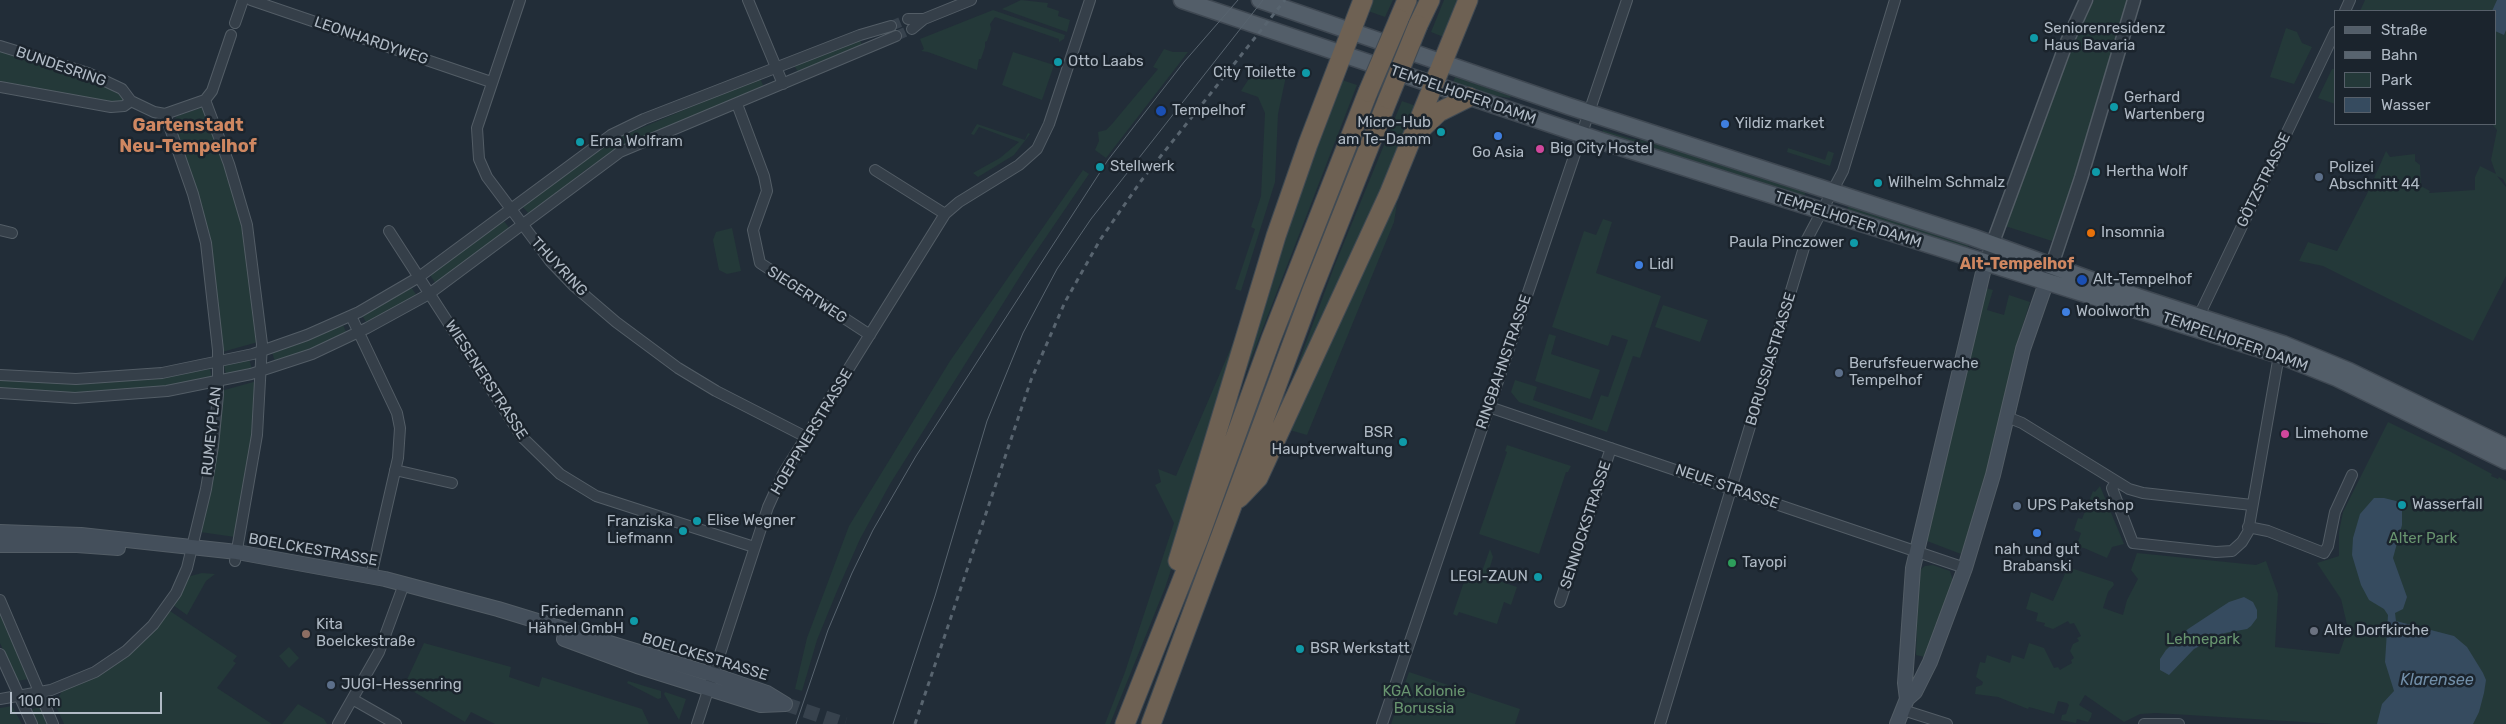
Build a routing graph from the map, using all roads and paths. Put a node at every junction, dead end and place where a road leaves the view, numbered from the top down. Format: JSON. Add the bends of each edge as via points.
{"nodes":[{"id":1,"x":243,"y":0,"type":"edge"},
{"id":2,"x":251,"y":0,"type":"edge"},
{"id":3,"x":520,"y":0,"type":"edge"},
{"id":4,"x":748,"y":0,"type":"edge"},
{"id":5,"x":971,"y":0,"type":"edge"},
{"id":6,"x":1090,"y":0,"type":"edge"},
{"id":7,"x":1182,"y":0,"type":"edge"},
{"id":8,"x":1260,"y":0,"type":"edge"},
{"id":9,"x":1363,"y":0,"type":"edge"},
{"id":10,"x":1407,"y":0,"type":"edge"},
{"id":11,"x":1430,"y":0,"type":"edge"},
{"id":12,"x":1468,"y":0,"type":"edge"},
{"id":13,"x":1627,"y":0,"type":"edge"},
{"id":14,"x":1895,"y":0,"type":"edge"},
{"id":15,"x":2086,"y":0,"type":"edge"},
{"id":16,"x":2134,"y":0,"type":"edge"},
{"id":17,"x":908,"y":19,"type":"tunnel mouth"},
{"id":18,"x":924,"y":19,"type":"junction"},
{"id":19,"x":235,"y":23,"type":"dead end"},
{"id":20,"x":891,"y":26,"type":"tunnel mouth"},
{"id":21,"x":912,"y":30,"type":"tunnel mouth"},
{"id":22,"x":874,"y":31,"type":"junction"},
{"id":23,"x":1351,"y":32,"type":"junction"},
{"id":24,"x":2334,"y":34,"type":"edge"},
{"id":25,"x":231,"y":35,"type":"dead end"},
{"id":26,"x":896,"y":36,"type":"tunnel mouth"},
{"id":27,"x":879,"y":43,"type":"junction"},
{"id":28,"x":0,"y":46,"type":"edge"},
{"id":29,"x":1342,"y":54,"type":"junction"},
{"id":30,"x":1442,"y":64,"type":"junction"},
{"id":31,"x":777,"y":69,"type":"junction"},
{"id":32,"x":491,"y":82,"type":"junction"},
{"id":33,"x":783,"y":84,"type":"junction"},
{"id":34,"x":1434,"y":85,"type":"junction"},
{"id":35,"x":0,"y":87,"type":"edge"},
{"id":36,"x":1469,"y":97,"type":"junction"},
{"id":37,"x":205,"y":100,"type":"junction"},
{"id":38,"x":131,"y":101,"type":"junction"},
{"id":39,"x":737,"y":104,"type":"junction"},
{"id":40,"x":1588,"y":113,"type":"junction"},
{"id":41,"x":165,"y":114,"type":"junction"},
{"id":42,"x":1581,"y":135,"type":"junction"},
{"id":43,"x":1412,"y":141,"type":"junction"},
{"id":44,"x":875,"y":170,"type":"dead end"},
{"id":45,"x":1832,"y":192,"type":"junction"},
{"id":46,"x":510,"y":210,"type":"junction"},
{"id":47,"x":1821,"y":212,"type":"junction"},
{"id":48,"x":945,"y":214,"type":"junction"},
{"id":49,"x":522,"y":225,"type":"junction"},
{"id":50,"x":0,"y":230,"type":"edge"},
{"id":51,"x":388,"y":231,"type":"dead end"},
{"id":52,"x":12,"y":233,"type":"dead end"},
{"id":53,"x":1991,"y":245,"type":"junction"},
{"id":54,"x":1985,"y":264,"type":"junction"},
{"id":55,"x":2051,"y":266,"type":"junction"},
{"id":56,"x":419,"y":277,"type":"junction"},
{"id":57,"x":2046,"y":283,"type":"junction"},
{"id":58,"x":429,"y":294,"type":"junction"},
{"id":59,"x":351,"y":316,"type":"junction"},
{"id":60,"x":2197,"y":322,"type":"junction"},
{"id":61,"x":358,"y":333,"type":"junction"},
{"id":62,"x":870,"y":335,"type":"junction"},
{"id":63,"x":261,"y":351,"type":"junction"},
{"id":64,"x":2279,"y":355,"type":"junction"},
{"id":65,"x":218,"y":363,"type":"junction"},
{"id":66,"x":261,"y":370,"type":"junction"},
{"id":67,"x":0,"y":375,"type":"edge"},
{"id":68,"x":218,"y":382,"type":"junction"},
{"id":69,"x":0,"y":394,"type":"edge"},
{"id":70,"x":1489,"y":407,"type":"junction"},
{"id":71,"x":2007,"y":417,"type":"junction"},
{"id":72,"x":806,"y":437,"type":"junction"},
{"id":73,"x":1611,"y":448,"type":"junction"},
{"id":74,"x":2506,"y":448,"type":"edge"},
{"id":75,"x":2506,"y":461,"type":"edge"},
{"id":76,"x":396,"y":470,"type":"junction"},
{"id":77,"x":2352,"y":475,"type":"dead end"},
{"id":78,"x":2116,"y":482,"type":"junction"},
{"id":79,"x":452,"y":483,"type":"dead end"},
{"id":80,"x":1732,"y":489,"type":"junction"},
{"id":81,"x":1233,"y":504,"type":"junction"},
{"id":82,"x":2252,"y":505,"type":"junction"},
{"id":83,"x":2248,"y":527,"type":"junction"},
{"id":84,"x":0,"y":532,"type":"edge"},
{"id":85,"x":47,"y":540,"type":"junction"},
{"id":86,"x":0,"y":545,"type":"edge"},
{"id":87,"x":754,"y":547,"type":"junction"},
{"id":88,"x":191,"y":551,"type":"junction"},
{"id":89,"x":1917,"y":552,"type":"junction"},
{"id":90,"x":236,"y":557,"type":"junction"},
{"id":91,"x":1965,"y":568,"type":"junction"},
{"id":92,"x":371,"y":576,"type":"junction"},
{"id":93,"x":1181,"y":584,"type":"junction"},
{"id":94,"x":403,"y":589,"type":"junction"},
{"id":95,"x":0,"y":600,"type":"edge"},
{"id":96,"x":1560,"y":602,"type":"dead end"},
{"id":97,"x":0,"y":654,"type":"edge"},
{"id":98,"x":714,"y":675,"type":"junction"},
{"id":99,"x":710,"y":689,"type":"junction"},
{"id":100,"x":40,"y":692,"type":"junction"},
{"id":101,"x":18,"y":696,"type":"junction"},
{"id":102,"x":0,"y":699,"type":"edge"},
{"id":103,"x":354,"y":700,"type":"junction"},
{"id":104,"x":1905,"y":704,"type":"junction"},
{"id":105,"x":32,"y":724,"type":"edge"},
{"id":106,"x":53,"y":724,"type":"edge"},
{"id":107,"x":338,"y":724,"type":"edge"},
{"id":108,"x":396,"y":724,"type":"edge"},
{"id":109,"x":698,"y":724,"type":"edge"},
{"id":110,"x":1124,"y":724,"type":"edge"},
{"id":111,"x":1151,"y":724,"type":"edge"},
{"id":112,"x":1382,"y":724,"type":"edge"},
{"id":113,"x":1660,"y":724,"type":"edge"},
{"id":114,"x":1897,"y":724,"type":"edge"},
{"id":115,"x":1947,"y":724,"type":"edge"},
{"id":116,"x":2144,"y":724,"type":"edge"},
{"id":117,"x":2179,"y":724,"type":"edge"}],
"edges":[{"from":1,"to":19,"type":"street"},
{"from":2,"to":32,"type":"street","name":"LEONHARDYWEG"},
{"from":3,"to":32,"type":"street","name":"THUYRING"},
{"from":4,"to":31,"type":"street"},
{"from":5,"to":18,"type":"street"},
{"from":6,"to":48,"type":"street","name":"HOEPPNERSTRASSE","via":[[1049,124],[1037,149],[1020,165]]},
{"from":7,"to":29,"type":"main road","name":"TEMPELHOFER DAMM"},
{"from":8,"to":23,"type":"main road","name":"TEMPELHOFER DAMM"},
{"from":9,"to":23,"type":"highway"},
{"from":10,"to":93,"type":"highway","bridge":true,"via":[[1271,339]]},
{"from":11,"to":81,"type":"highway","bridge":true,"via":[[1311,293]]},
{"from":12,"to":30,"type":"highway"},
{"from":13,"to":40,"type":"street","name":"RINGBAHNSTRASSE"},
{"from":14,"to":45,"type":"street","name":"BORUSSIASTRASSE","via":[[1843,171]]},
{"from":15,"to":53,"type":"street","via":[[2066,44]]},
{"from":16,"to":55,"type":"street"},
{"from":17,"to":18,"type":"street"},
{"from":18,"to":21,"type":"street"},
{"from":20,"to":22,"type":"street"},
{"from":22,"to":27,"type":"street"},
{"from":22,"to":31,"type":"street"},
{"from":23,"to":29,"type":"highway"},
{"from":23,"to":30,"type":"main road","name":"TEMPELHOFER DAMM"},
{"from":24,"to":60,"type":"street","name":"GÖTZSTRASSE"},
{"from":25,"to":37,"type":"street","via":[[212,91]]},
{"from":26,"to":27,"type":"street"},
{"from":27,"to":33,"type":"street"},
{"from":28,"to":38,"type":"street","name":"BUNDESRING","via":[[88,73],[122,89]]},
{"from":29,"to":34,"type":"main road","name":"TEMPELHOFER DAMM"},
{"from":29,"to":93,"type":"highway","via":[[1279,227],[1224,403],[1177,562]]},
{"from":30,"to":34,"type":"highway"},
{"from":30,"to":40,"type":"main road","name":"TEMPELHOFER DAMM"},
{"from":31,"to":33,"type":"street"},
{"from":31,"to":46,"type":"street","via":[[644,119],[611,135]]},
{"from":32,"to":46,"type":"street","name":"THUYRING","via":[[477,128],[479,159],[487,177]]},
{"from":33,"to":39,"type":"street"},
{"from":34,"to":36,"type":"main road","name":"TEMPELHOFER DAMM"},
{"from":34,"to":43,"type":"highway"},
{"from":35,"to":38,"type":"street","name":"BUNDESRING","via":[[111,107],[124,106]]},
{"from":36,"to":42,"type":"main road","name":"TEMPELHOFER DAMM"},
{"from":36,"to":43,"type":"highway","via":[[1434,116]]},
{"from":37,"to":41,"type":"street"},
{"from":37,"to":63,"type":"street","via":[[247,225]]},
{"from":38,"to":41,"type":"street"},
{"from":39,"to":49,"type":"street","via":[[620,152]]},
{"from":39,"to":62,"type":"street","name":"SIEGERTWEG","via":[[767,191],[753,230],[760,263]]},
{"from":40,"to":42,"type":"street","name":"RINGBAHNSTRASSE"},
{"from":40,"to":45,"type":"main road","name":"TEMPELHOFER DAMM"},
{"from":41,"to":65,"type":"street","name":"RUMEYPLAN","via":[[193,194],[206,244]]},
{"from":42,"to":47,"type":"main road","name":"TEMPELHOFER DAMM"},
{"from":42,"to":70,"type":"street","name":"RINGBAHNSTRASSE"},
{"from":43,"to":81,"type":"highway","via":[[1258,478]]},
{"from":44,"to":48,"type":"street"},
{"from":45,"to":47,"type":"street","name":"BORUSSIASTRASSE"},
{"from":45,"to":53,"type":"main road","name":"TEMPELHOFER DAMM"},
{"from":46,"to":49,"type":"street","name":"THUYRING"},
{"from":46,"to":56,"type":"street"},
{"from":47,"to":54,"type":"main road","name":"TEMPELHOFER DAMM"},
{"from":47,"to":80,"type":"street","name":"BORUSSIASTRASSE","via":[[1806,241]]},
{"from":48,"to":62,"type":"street","name":"HOEPPNERSTRASSE"},
{"from":49,"to":58,"type":"street"},
{"from":49,"to":72,"type":"street","name":"THUYRING","via":[[574,286],[623,328],[716,391]]},
{"from":50,"to":52,"type":"street"},
{"from":51,"to":56,"type":"street","name":"WIESENERSTRASSE"},
{"from":53,"to":54,"type":"street"},
{"from":53,"to":55,"type":"main road","name":"TEMPELHOFER DAMM"},
{"from":54,"to":57,"type":"main road","name":"TEMPELHOFER DAMM"},
{"from":54,"to":89,"type":"main road"},
{"from":55,"to":57,"type":"street"},
{"from":55,"to":60,"type":"main road","name":"TEMPELHOFER DAMM"},
{"from":56,"to":58,"type":"street","name":"WIESENERSTRASSE"},
{"from":56,"to":59,"type":"street"},
{"from":57,"to":60,"type":"main road","name":"TEMPELHOFER DAMM"},
{"from":57,"to":71,"type":"main road","via":[[2023,349]]},
{"from":58,"to":61,"type":"street"},
{"from":58,"to":87,"type":"street","name":"WIESENERSTRASSE","via":[[522,437],[560,474],[604,498]]},
{"from":59,"to":61,"type":"street"},
{"from":59,"to":63,"type":"street"},
{"from":60,"to":64,"type":"main road","name":"TEMPELHOFER DAMM"},
{"from":60,"to":74,"type":"main road","name":"TEMPELHOFER DAMM","via":[[2326,360]]},
{"from":61,"to":66,"type":"street","via":[[312,354]]},
{"from":61,"to":76,"type":"street","via":[[397,413],[400,435]]},
{"from":62,"to":72,"type":"street","name":"HOEPPNERSTRASSE"},
{"from":63,"to":65,"type":"street"},
{"from":63,"to":66,"type":"street"},
{"from":64,"to":75,"type":"main road","name":"TEMPELHOFER DAMM","via":[[2337,378]]},
{"from":64,"to":82,"type":"street"},
{"from":65,"to":67,"type":"street","via":[[111,378]]},
{"from":65,"to":68,"type":"street","name":"RUMEYPLAN"},
{"from":66,"to":68,"type":"street"},
{"from":66,"to":90,"type":"street","via":[[256,435]]},
{"from":68,"to":69,"type":"street","via":[[112,397]]},
{"from":68,"to":88,"type":"street","name":"RUMEYPLAN","via":[[210,469]]},
{"from":70,"to":73,"type":"street","name":"NEUE STRASSE"},
{"from":70,"to":112,"type":"street","name":"RINGBAHNSTRASSE"},
{"from":71,"to":78,"type":"street","via":[[2022,422]]},
{"from":71,"to":91,"type":"main road","via":[[1986,502]]},
{"from":72,"to":87,"type":"street","name":"HOEPPNERSTRASSE","via":[[772,499]]},
{"from":73,"to":80,"type":"street","name":"NEUE STRASSE"},
{"from":73,"to":96,"type":"street","name":"SENNOCKSTRASSE"},
{"from":76,"to":79,"type":"street"},
{"from":76,"to":92,"type":"street"},
{"from":77,"to":83,"type":"street","via":[[2335,512],[2324,553],[2268,531]]},
{"from":78,"to":82,"type":"street","via":[[2143,493]]},
{"from":78,"to":83,"type":"street","via":[[2112,488],[2133,543],[2232,551],[2242,542]]},
{"from":80,"to":89,"type":"street","name":"NEUE STRASSE"},
{"from":80,"to":113,"type":"street","name":"BORUSSIASTRASSE"},
{"from":81,"to":111,"type":"highway"},
{"from":82,"to":83,"type":"street"},
{"from":84,"to":85,"type":"main road","name":"BOELCKESTRASSE"},
{"from":85,"to":86,"type":"main road","name":"BOELCKESTRASSE"},
{"from":85,"to":88,"type":"main road","name":"BOELCKESTRASSE"},
{"from":87,"to":98,"type":"street","name":"HOEPPNERSTRASSE"},
{"from":88,"to":90,"type":"main road","name":"BOELCKESTRASSE"},
{"from":88,"to":100,"type":"street","name":"RUMEYPLAN","via":[[176,593],[152,626],[126,651],[95,672]]},
{"from":89,"to":91,"type":"street","name":"NEUE STRASSE"},
{"from":89,"to":104,"type":"main road","via":[[1910,591]]},
{"from":90,"to":92,"type":"main road","name":"BOELCKESTRASSE"},
{"from":90,"to":94,"type":"main road","name":"BOELCKESTRASSE","via":[[295,571]]},
{"from":91,"to":104,"type":"main road","via":[[1930,662]]},
{"from":92,"to":94,"type":"main road","name":"BOELCKESTRASSE"},
{"from":93,"to":110,"type":"highway"},
{"from":94,"to":98,"type":"main road","name":"BOELCKESTRASSE","via":[[498,609]]},
{"from":94,"to":99,"type":"main road","name":"BOELCKESTRASSE"},
{"from":94,"to":103,"type":"street","via":[[379,652]]},
{"from":95,"to":100,"type":"street"},
{"from":97,"to":101,"type":"street"},
{"from":98,"to":99,"type":"street","name":"HOEPPNERSTRASSE"},
{"from":98,"to":99,"type":"main road","name":"BOELCKESTRASSE","via":[[767,692],[785,704],[761,705]]},
{"from":99,"to":109,"type":"street","name":"HOEPPNERSTRASSE"},
{"from":100,"to":101,"type":"street","name":"RUMEYPLAN"},
{"from":100,"to":106,"type":"street"},
{"from":101,"to":102,"type":"street","name":"RUMEYPLAN"},
{"from":101,"to":105,"type":"street"},
{"from":103,"to":107,"type":"street"},
{"from":103,"to":108,"type":"street"},
{"from":104,"to":114,"type":"main road"},
{"from":104,"to":115,"type":"street"},
{"from":116,"to":117,"type":"street"}]}
